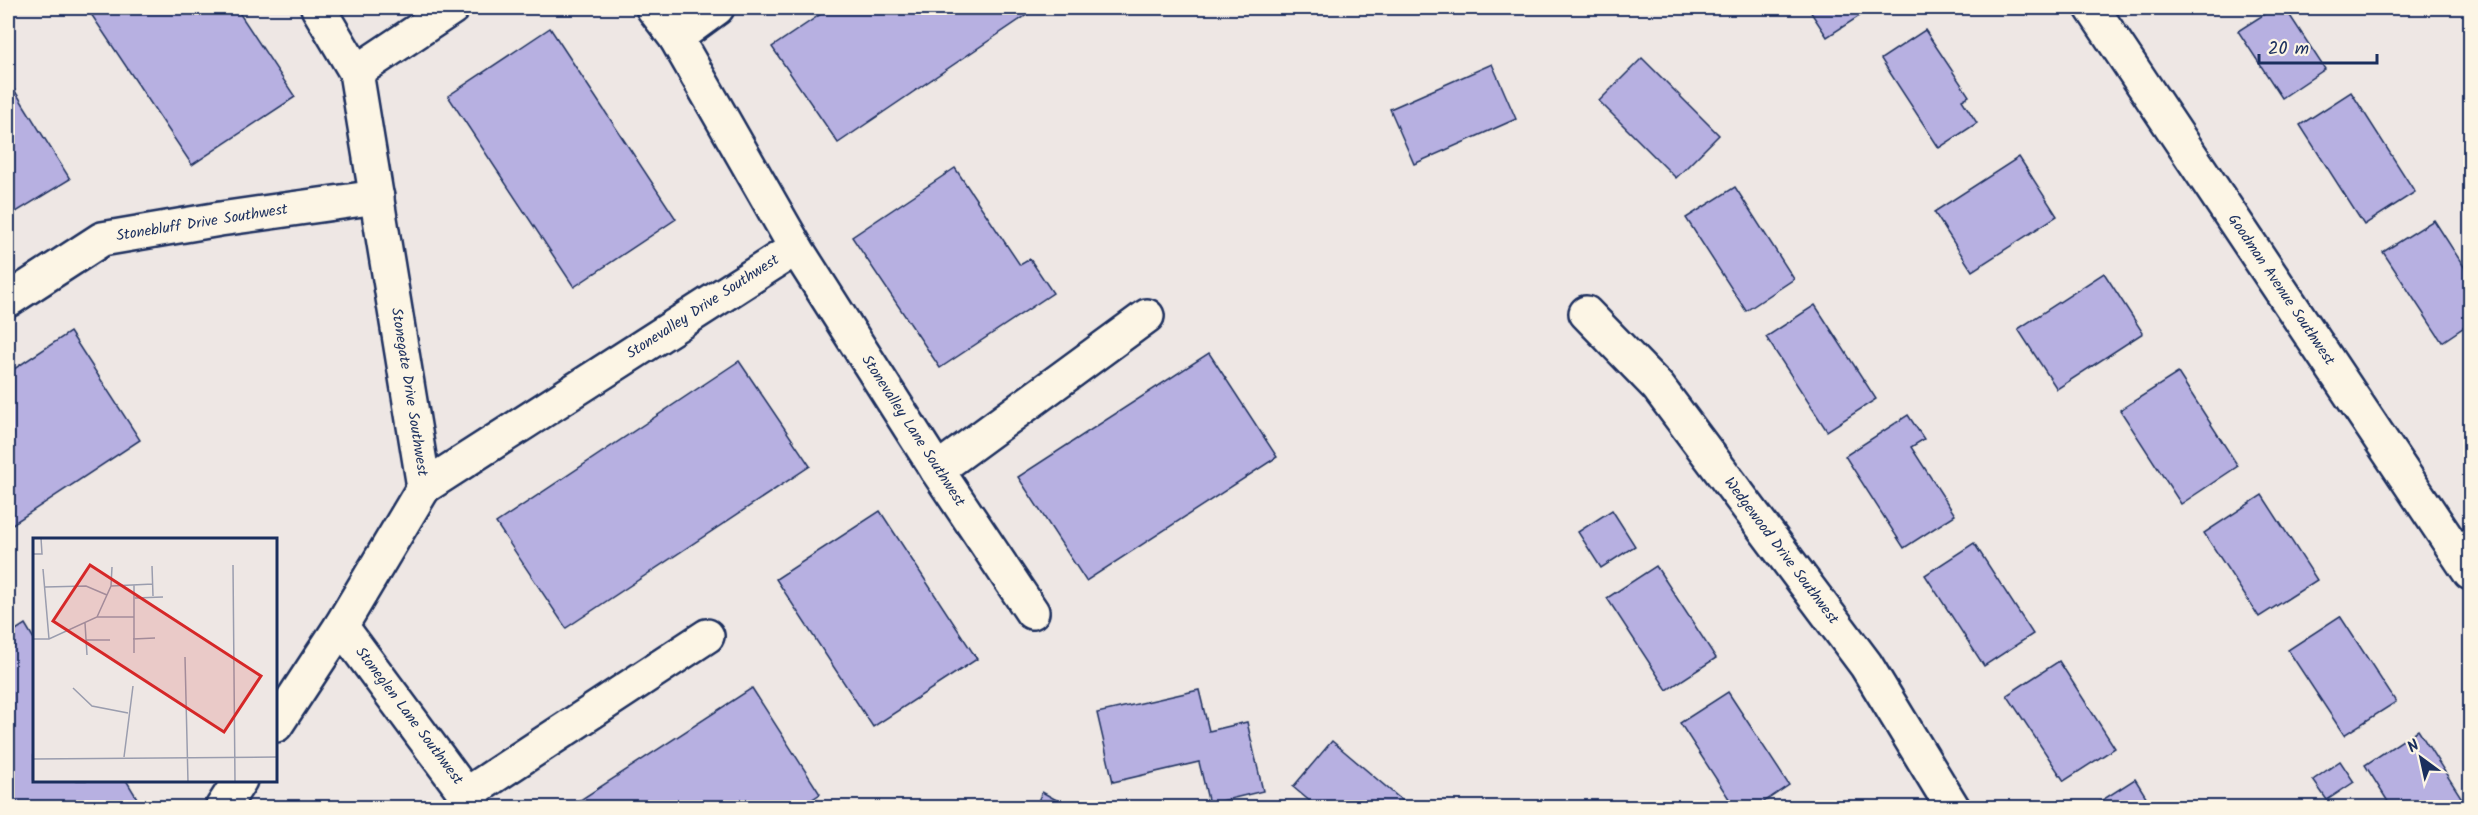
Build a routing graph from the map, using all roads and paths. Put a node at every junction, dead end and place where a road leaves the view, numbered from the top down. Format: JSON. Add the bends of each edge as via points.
{"nodes":[{"id":1,"x":318,"y":8,"type":"edge"},
{"id":2,"x":452,"y":8,"type":"edge"},
{"id":3,"x":653,"y":8,"type":"edge"},
{"id":4,"x":717,"y":8,"type":"edge"},
{"id":5,"x":2091,"y":8,"type":"edge"},
{"id":6,"x":676,"y":38,"type":"junction"},
{"id":7,"x":356,"y":72,"type":"junction"},
{"id":8,"x":377,"y":197,"type":"junction"},
{"id":9,"x":796,"y":248,"type":"junction"},
{"id":10,"x":8,"y":300,"type":"edge"},
{"id":11,"x":1586,"y":313,"type":"dead end"},
{"id":12,"x":1147,"y":316,"type":"dead end"},
{"id":13,"x":937,"y":470,"type":"junction"},
{"id":14,"x":424,"y":487,"type":"junction"},
{"id":15,"x":2470,"y":573,"type":"edge"},
{"id":16,"x":1032,"y":612,"type":"dead end"},
{"id":17,"x":341,"y":626,"type":"junction"},
{"id":18,"x":706,"y":636,"type":"dead end"},
{"id":19,"x":278,"y":722,"type":"edge"},
{"id":20,"x":239,"y":782,"type":"edge"},
{"id":21,"x":472,"y":800,"type":"edge"},
{"id":22,"x":222,"y":807,"type":"edge"},
{"id":23,"x":1953,"y":807,"type":"edge"}],
"edges":[{"from":1,"to":7,"type":"street"},
{"from":2,"to":7,"type":"street"},
{"from":3,"to":6,"type":"street"},
{"from":4,"to":6,"type":"street"},
{"from":5,"to":15,"type":"street","name":"Goodman Avenue Southwest"},
{"from":6,"to":9,"type":"street","name":"Stonevalley Drive Southwest"},
{"from":7,"to":8,"type":"street","name":"Stonegate Drive Southwest"},
{"from":8,"to":10,"type":"street","name":"Stonebluff Drive Southwest","via":[[102,239]]},
{"from":8,"to":14,"type":"street","name":"Stonegate Drive Southwest"},
{"from":9,"to":13,"type":"street","name":"Stonevalley Lane Southwest"},
{"from":9,"to":14,"type":"street","name":"Stonevalley Drive Southwest"},
{"from":11,"to":23,"type":"street","name":"Wedgewood Drive Southwest","via":[[1658,387],[1866,665]]},
{"from":12,"to":13,"type":"street"},
{"from":13,"to":16,"type":"street","name":"Stonevalley Lane Southwest"},
{"from":14,"to":17,"type":"street","name":"Stonegate Drive Southwest"},
{"from":17,"to":19,"type":"street","name":"Stonegate Drive Southwest"},
{"from":17,"to":21,"type":"street","name":"Stoneglen Lane Southwest"},
{"from":18,"to":21,"type":"street"},
{"from":20,"to":22,"type":"street"}]}
